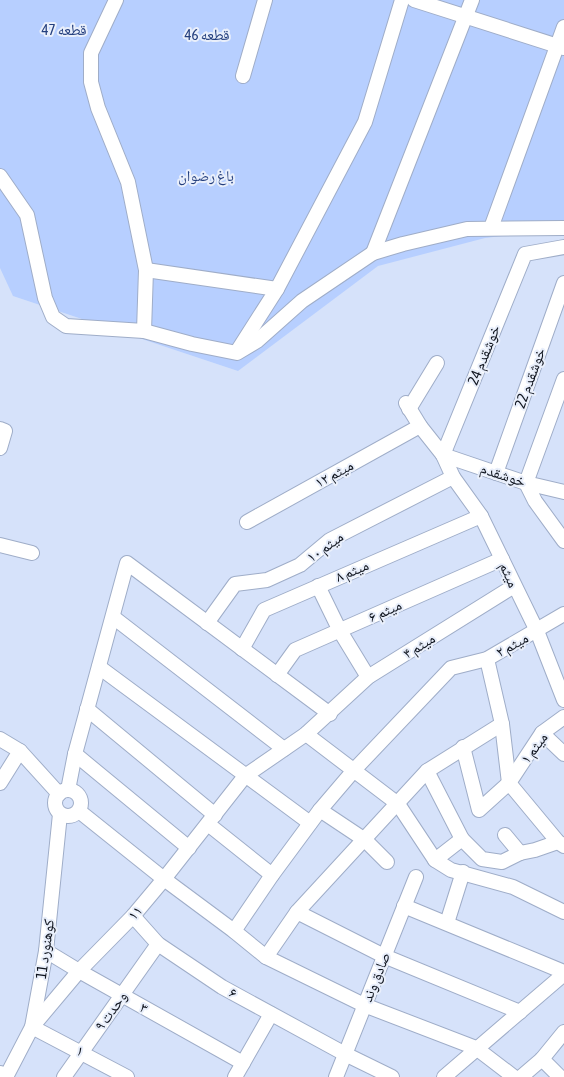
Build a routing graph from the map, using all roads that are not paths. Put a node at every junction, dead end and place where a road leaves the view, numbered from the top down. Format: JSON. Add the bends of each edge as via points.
{"nodes":[{"id":1,"x":116,"y":0,"type":"edge"},
{"id":2,"x":265,"y":0,"type":"edge"},
{"id":3,"x":402,"y":0,"type":"edge"},
{"id":4,"x":414,"y":0,"type":"edge"},
{"id":5,"x":472,"y":0,"type":"edge"},
{"id":6,"x":466,"y":16,"type":"junction"},
{"id":7,"x":564,"y":27,"type":"edge"},
{"id":8,"x":561,"y":47,"type":"edge"},
{"id":9,"x":243,"y":76,"type":"dead end"},
{"id":10,"x":0,"y":178,"type":"edge"},
{"id":11,"x":491,"y":228,"type":"junction"},
{"id":12,"x":564,"y":228,"type":"edge"},
{"id":13,"x":564,"y":247,"type":"edge"},
{"id":14,"x":373,"y":253,"type":"junction"},
{"id":15,"x":146,"y":270,"type":"junction"},
{"id":16,"x":564,"y":283,"type":"edge"},
{"id":17,"x":278,"y":289,"type":"junction"},
{"id":18,"x":144,"y":331,"type":"junction"},
{"id":19,"x":237,"y":353,"type":"junction"},
{"id":20,"x":437,"y":363,"type":"dead end"},
{"id":21,"x":564,"y":379,"type":"edge"},
{"id":22,"x":420,"y":426,"type":"junction"},
{"id":23,"x":0,"y":429,"type":"edge"},
{"id":24,"x":0,"y":448,"type":"edge"},
{"id":25,"x":443,"y":455,"type":"junction"},
{"id":26,"x":496,"y":473,"type":"junction"},
{"id":27,"x":453,"y":477,"type":"junction"},
{"id":28,"x":526,"y":483,"type":"junction"},
{"id":29,"x":564,"y":492,"type":"edge"},
{"id":30,"x":482,"y":516,"type":"junction"},
{"id":31,"x":247,"y":522,"type":"dead end"},
{"id":32,"x":564,"y":541,"type":"edge"},
{"id":33,"x":0,"y":545,"type":"edge"},
{"id":34,"x":32,"y":553,"type":"dead end"},
{"id":35,"x":502,"y":559,"type":"junction"},
{"id":36,"x":318,"y":586,"type":"junction"},
{"id":37,"x":514,"y":586,"type":"junction"},
{"id":38,"x":564,"y":614,"type":"edge"},
{"id":39,"x":112,"y":617,"type":"junction"},
{"id":40,"x":207,"y":623,"type":"junction"},
{"id":41,"x":340,"y":631,"type":"junction"},
{"id":42,"x":537,"y":632,"type":"junction"},
{"id":43,"x":242,"y":649,"type":"junction"},
{"id":44,"x":487,"y":659,"type":"junction"},
{"id":45,"x":99,"y":667,"type":"junction"},
{"id":46,"x":277,"y":675,"type":"junction"},
{"id":47,"x":368,"y":677,"type":"junction"},
{"id":48,"x":564,"y":700,"type":"edge"},
{"id":49,"x":87,"y":709,"type":"junction"},
{"id":50,"x":330,"y":714,"type":"junction"},
{"id":51,"x":564,"y":717,"type":"edge"},
{"id":52,"x":502,"y":724,"type":"junction"},
{"id":53,"x":542,"y":733,"type":"junction"},
{"id":54,"x":306,"y":734,"type":"junction"},
{"id":55,"x":0,"y":739,"type":"edge"},
{"id":56,"x":462,"y":747,"type":"junction"},
{"id":57,"x":284,"y":749,"type":"junction"},
{"id":58,"x":20,"y":751,"type":"junction"},
{"id":59,"x":75,"y":754,"type":"junction"},
{"id":60,"x":564,"y":754,"type":"edge"},
{"id":61,"x":355,"y":769,"type":"junction"},
{"id":62,"x":428,"y":771,"type":"junction"},
{"id":63,"x":245,"y":776,"type":"junction"},
{"id":64,"x":0,"y":783,"type":"edge"},
{"id":65,"x":508,"y":783,"type":"junction"},
{"id":66,"x":63,"y":792,"type":"junction"},
{"id":67,"x":398,"y":804,"type":"junction"},
{"id":68,"x":320,"y":810,"type":"junction"},
{"id":69,"x":79,"y":811,"type":"junction"},
{"id":70,"x":60,"y":814,"type":"junction"},
{"id":71,"x":212,"y":819,"type":"junction"},
{"id":72,"x":310,"y":823,"type":"junction"},
{"id":73,"x":505,"y":835,"type":"dead end"},
{"id":74,"x":462,"y":839,"type":"junction"},
{"id":75,"x":365,"y":840,"type":"junction"},
{"id":76,"x":561,"y":844,"type":"edge"},
{"id":77,"x":189,"y":848,"type":"junction"},
{"id":78,"x":520,"y":853,"type":"junction"},
{"id":79,"x":436,"y":860,"type":"junction"},
{"id":80,"x":387,"y":862,"type":"dead end"},
{"id":81,"x":463,"y":872,"type":"junction"},
{"id":82,"x":272,"y":875,"type":"junction"},
{"id":83,"x":416,"y":877,"type":"dead end"},
{"id":84,"x":164,"y":879,"type":"junction"},
{"id":85,"x":404,"y":906,"type":"junction"},
{"id":86,"x":297,"y":912,"type":"junction"},
{"id":87,"x":564,"y":912,"type":"edge"},
{"id":88,"x":133,"y":916,"type":"junction"},
{"id":89,"x":447,"y":923,"type":"junction"},
{"id":90,"x":234,"y":931,"type":"junction"},
{"id":91,"x":158,"y":944,"type":"junction"},
{"id":92,"x":46,"y":951,"type":"junction"},
{"id":93,"x":384,"y":956,"type":"junction"},
{"id":94,"x":266,"y":957,"type":"junction"},
{"id":95,"x":79,"y":972,"type":"junction"},
{"id":96,"x":564,"y":973,"type":"edge"},
{"id":97,"x":123,"y":996,"type":"junction"},
{"id":98,"x":364,"y":1006,"type":"junction"},
{"id":99,"x":520,"y":1012,"type":"junction"},
{"id":100,"x":271,"y":1014,"type":"junction"},
{"id":101,"x":32,"y":1027,"type":"junction"},
{"id":102,"x":564,"y":1032,"type":"edge"},
{"id":103,"x":476,"y":1048,"type":"junction"},
{"id":104,"x":82,"y":1052,"type":"junction"},
{"id":105,"x":345,"y":1054,"type":"junction"},
{"id":106,"x":542,"y":1059,"type":"junction"},
{"id":107,"x":243,"y":1063,"type":"junction"},
{"id":108,"x":0,"y":1075,"type":"edge"},
{"id":109,"x":5,"y":1077,"type":"edge"},
{"id":110,"x":64,"y":1077,"type":"edge"},
{"id":111,"x":127,"y":1077,"type":"edge"},
{"id":112,"x":235,"y":1077,"type":"edge"},
{"id":113,"x":336,"y":1077,"type":"edge"},
{"id":114,"x":392,"y":1077,"type":"edge"},
{"id":115,"x":444,"y":1077,"type":"edge"},
{"id":116,"x":514,"y":1077,"type":"edge"},
{"id":117,"x":521,"y":1077,"type":"edge"},
{"id":118,"x":560,"y":1077,"type":"edge"}],
"edges":[{"from":1,"to":15,"type":"street","via":[[91,53],[91,82],[128,182]]},
{"from":2,"to":9,"type":"street"},
{"from":3,"to":17,"type":"street","via":[[365,122]]},
{"from":4,"to":6,"type":"street"},
{"from":5,"to":6,"type":"street"},
{"from":6,"to":8,"type":"street"},
{"from":6,"to":14,"type":"street"},
{"from":7,"to":8,"type":"street"},
{"from":8,"to":11,"type":"street"},
{"from":10,"to":18,"type":"street","via":[[27,215],[45,298],[53,317],[66,326]]},
{"from":11,"to":12,"type":"street"},
{"from":11,"to":14,"type":"street","via":[[467,229]]},
{"from":13,"to":25,"type":"street","name":"خوشقدم 24","via":[[525,254]]},
{"from":14,"to":19,"type":"street","via":[[302,301],[257,341]]},
{"from":15,"to":17,"type":"street"},
{"from":15,"to":18,"type":"street"},
{"from":16,"to":26,"type":"street","name":"خوشقدم 22"},
{"from":17,"to":19,"type":"street"},
{"from":18,"to":19,"type":"street"},
{"from":20,"to":22,"type":"street","name":"میثم","via":[[408,406]]},
{"from":21,"to":28,"type":"street"},
{"from":22,"to":25,"type":"street","name":"میثم"},
{"from":22,"to":31,"type":"street","name":"۱۲ میثم"},
{"from":23,"to":24,"type":"street","via":[[5,431]]},
{"from":25,"to":26,"type":"street","name":"خوشقدم"},
{"from":25,"to":27,"type":"street","name":"میثم"},
{"from":26,"to":28,"type":"street","name":"خوشقدم"},
{"from":27,"to":30,"type":"street","name":"میثم"},
{"from":27,"to":40,"type":"street","name":"۱۰ میثم","via":[[330,540],[300,565],[267,580],[236,584]]},
{"from":28,"to":29,"type":"street","name":"خوشقدم"},
{"from":28,"to":32,"type":"street"},
{"from":30,"to":35,"type":"street","name":"میثم"},
{"from":30,"to":36,"type":"street","name":"۸ میثم"},
{"from":33,"to":34,"type":"street"},
{"from":35,"to":37,"type":"street","name":"میثم"},
{"from":35,"to":41,"type":"street","name":"۶ میثم"},
{"from":36,"to":41,"type":"street"},
{"from":36,"to":43,"type":"street","name":"۸ میثم","via":[[264,610]]},
{"from":37,"to":42,"type":"street","name":"میثم"},
{"from":37,"to":47,"type":"street","name":"۴ میثم"},
{"from":38,"to":42,"type":"street","name":"۲ میثم"},
{"from":39,"to":40,"type":"street","via":[[127,564]]},
{"from":39,"to":45,"type":"street"},
{"from":39,"to":57,"type":"street"},
{"from":40,"to":43,"type":"street"},
{"from":41,"to":46,"type":"street","name":"۶ میثم","via":[[295,650]]},
{"from":41,"to":47,"type":"street"},
{"from":42,"to":44,"type":"street","name":"۲ میثم"},
{"from":42,"to":48,"type":"street","name":"میثم"},
{"from":43,"to":46,"type":"street"},
{"from":44,"to":52,"type":"street"},
{"from":44,"to":61,"type":"street","name":"۲ میثم","via":[[451,668]]},
{"from":45,"to":49,"type":"street"},
{"from":45,"to":63,"type":"street"},
{"from":46,"to":50,"type":"street"},
{"from":47,"to":50,"type":"street","name":"۴ میثم"},
{"from":49,"to":59,"type":"street"},
{"from":49,"to":71,"type":"street"},
{"from":50,"to":54,"type":"street","name":"۴ میثم"},
{"from":51,"to":53,"type":"street","name":"۱ میثم"},
{"from":52,"to":56,"type":"street"},
{"from":52,"to":65,"type":"street"},
{"from":53,"to":60,"type":"street"},
{"from":53,"to":65,"type":"street","name":"۱ میثم"},
{"from":54,"to":57,"type":"street","name":"۴ میثم"},
{"from":54,"to":61,"type":"street"},
{"from":55,"to":58,"type":"street"},
{"from":56,"to":62,"type":"street"},
{"from":56,"to":65,"type":"street","name":"۱ میثم","via":[[479,810]]},
{"from":57,"to":63,"type":"street","name":"۴ میثم"},
{"from":58,"to":64,"type":"street"},
{"from":58,"to":66,"type":"street"},
{"from":59,"to":66,"type":"street"},
{"from":59,"to":77,"type":"street"},
{"from":61,"to":67,"type":"street"},
{"from":61,"to":68,"type":"street","name":"۲ میثم"},
{"from":62,"to":67,"type":"street"},
{"from":62,"to":74,"type":"street"},
{"from":63,"to":71,"type":"street","name":"۱۱"},
{"from":63,"to":72,"type":"street"},
{"from":65,"to":76,"type":"street"},
{"from":66,"to":69,"type":"street","via":[[76,792],[82,803]]},
{"from":66,"to":70,"type":"street","via":[[56,798],[55,806]]},
{"from":67,"to":75,"type":"street"},
{"from":67,"to":79,"type":"street"},
{"from":68,"to":72,"type":"street","name":"۲ میثم"},
{"from":68,"to":75,"type":"street"},
{"from":69,"to":70,"type":"street","via":[[72,816]]},
{"from":69,"to":84,"type":"street"},
{"from":70,"to":92,"type":"street","name":"کوهنورد 11"},
{"from":71,"to":77,"type":"street","name":"۱۱"},
{"from":71,"to":82,"type":"street"},
{"from":72,"to":82,"type":"street","name":"۲ میثم"},
{"from":73,"to":78,"type":"street"},
{"from":74,"to":78,"type":"street","via":[[482,859],[502,862]]},
{"from":74,"to":79,"type":"street"},
{"from":75,"to":80,"type":"street"},
{"from":75,"to":86,"type":"street"},
{"from":76,"to":78,"type":"street"},
{"from":77,"to":84,"type":"street","name":"۱۱"},
{"from":79,"to":81,"type":"street","via":[[451,870]]},
{"from":81,"to":87,"type":"street","via":[[513,887]]},
{"from":81,"to":89,"type":"street"},
{"from":82,"to":90,"type":"street","name":"۲ میثم"},
{"from":83,"to":85,"type":"street","name":"صادق وند"},
{"from":84,"to":88,"type":"street","name":"۱۱"},
{"from":84,"to":90,"type":"street"},
{"from":85,"to":89,"type":"street"},
{"from":85,"to":93,"type":"street","name":"صادق وند"},
{"from":86,"to":93,"type":"street"},
{"from":86,"to":94,"type":"street"},
{"from":88,"to":91,"type":"street","name":"۶"},
{"from":88,"to":95,"type":"street","name":"۱۱"},
{"from":89,"to":96,"type":"street"},
{"from":90,"to":94,"type":"street"},
{"from":91,"to":97,"type":"street","name":"۹ وحدت"},
{"from":91,"to":100,"type":"street","name":"۶","via":[[222,987]]},
{"from":92,"to":95,"type":"street","name":"۳"},
{"from":92,"to":101,"type":"street","name":"کوهنورد 11"},
{"from":93,"to":98,"type":"street","name":"صادق وند"},
{"from":93,"to":99,"type":"street"},
{"from":94,"to":98,"type":"street"},
{"from":95,"to":97,"type":"street","name":"۳"},
{"from":95,"to":101,"type":"street","name":"۱۱"},
{"from":96,"to":99,"type":"street"},
{"from":97,"to":104,"type":"street","name":"۹ وحدت"},
{"from":97,"to":107,"type":"street","name":"۳"},
{"from":98,"to":103,"type":"street"},
{"from":98,"to":105,"type":"street","name":"صادق وند"},
{"from":99,"to":103,"type":"street"},
{"from":100,"to":105,"type":"street","name":"۶"},
{"from":100,"to":107,"type":"street"},
{"from":101,"to":104,"type":"street","name":"۱"},
{"from":101,"to":109,"type":"street","name":"کوهنورد 11"},
{"from":102,"to":106,"type":"street"},
{"from":103,"to":115,"type":"street"},
{"from":103,"to":116,"type":"street"},
{"from":104,"to":110,"type":"street","name":"۹ وحدت"},
{"from":104,"to":111,"type":"street","name":"۱"},
{"from":105,"to":113,"type":"street","name":"صادق وند"},
{"from":105,"to":114,"type":"street","name":"۶"},
{"from":106,"to":117,"type":"street"},
{"from":106,"to":118,"type":"street"},
{"from":107,"to":112,"type":"street"},
{"from":108,"to":109,"type":"main road"}]}
